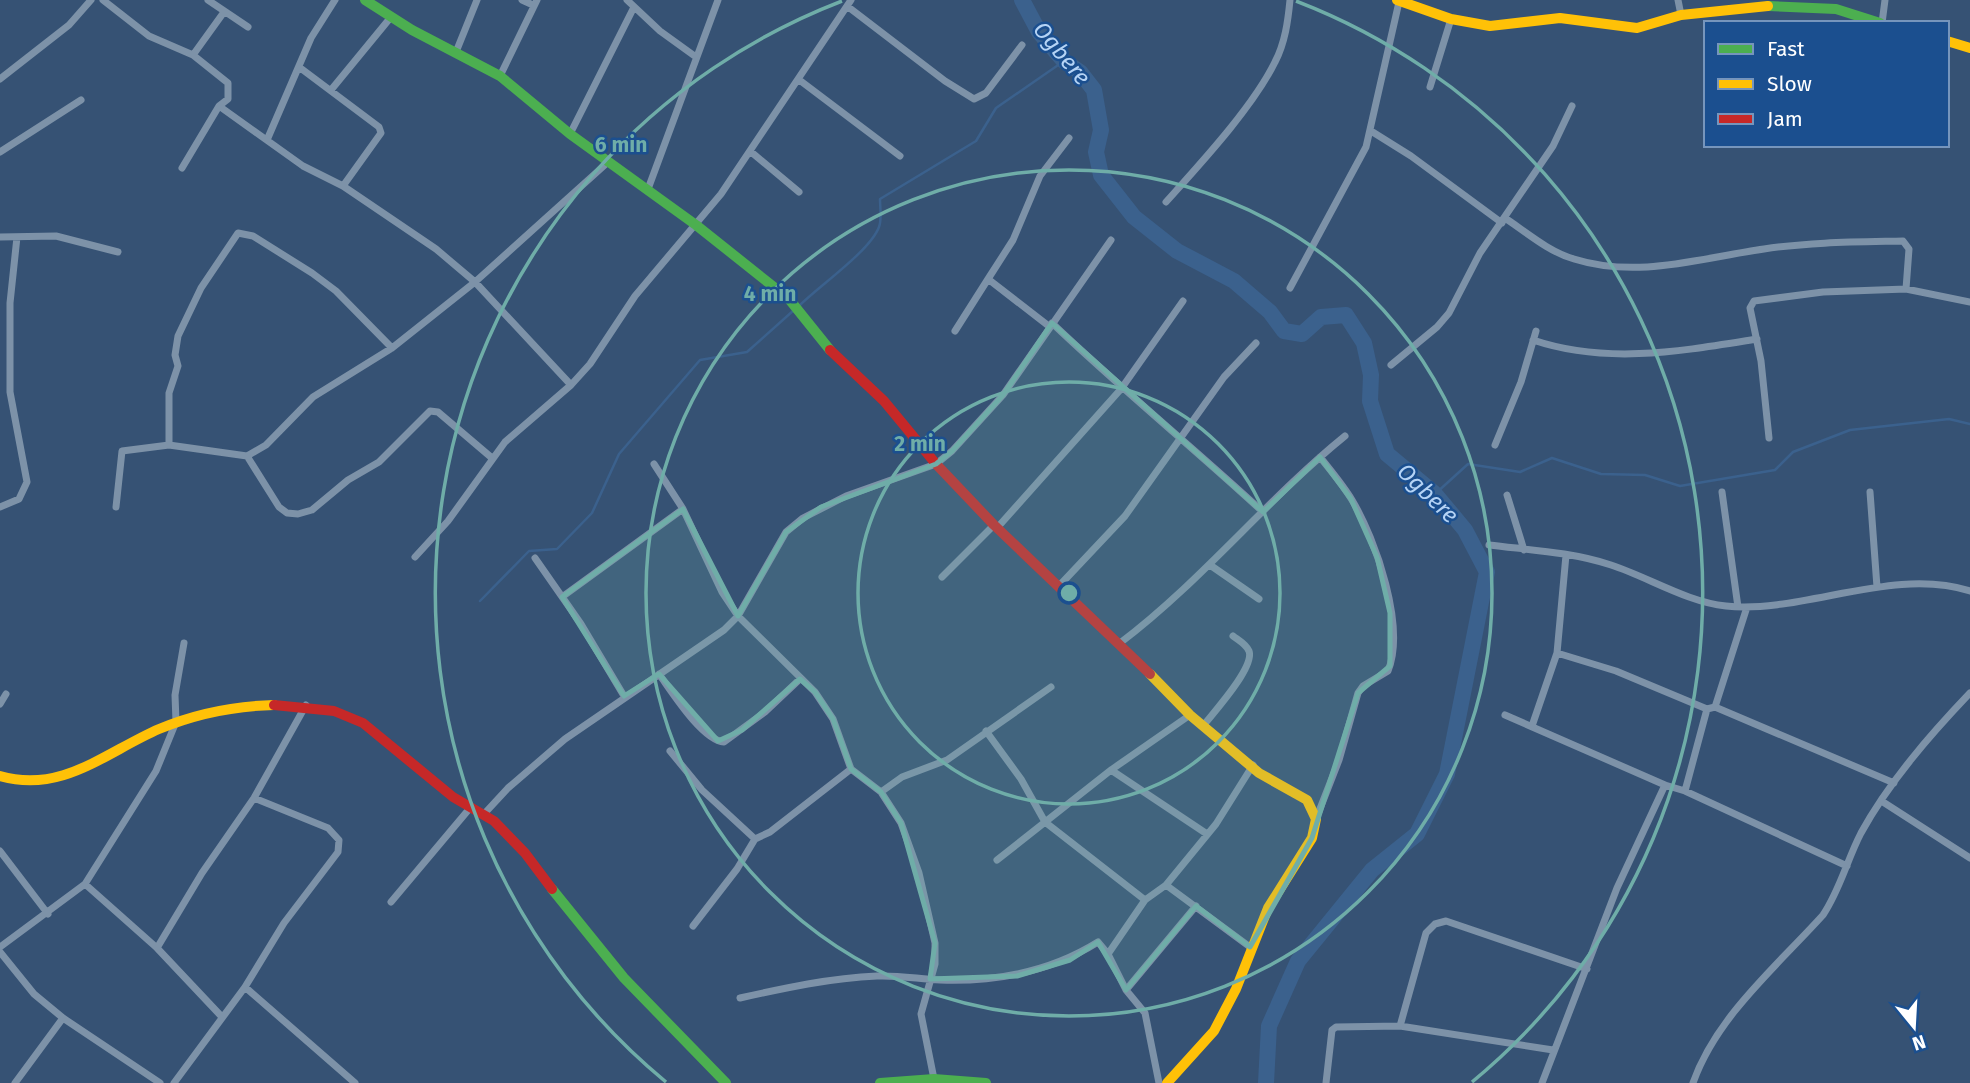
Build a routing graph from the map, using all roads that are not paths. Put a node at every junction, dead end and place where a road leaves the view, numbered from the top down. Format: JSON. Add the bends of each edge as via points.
{"nodes":[{"id":1,"x":91,"y":0,"type":"edge"},
{"id":2,"x":103,"y":0,"type":"edge"},
{"id":3,"x":208,"y":0,"type":"edge"},
{"id":4,"x":335,"y":0,"type":"edge"},
{"id":5,"x":477,"y":0,"type":"edge"},
{"id":6,"x":522,"y":0,"type":"edge"},
{"id":7,"x":627,"y":0,"type":"edge"},
{"id":8,"x":718,"y":0,"type":"edge"},
{"id":9,"x":1290,"y":0,"type":"edge"},
{"id":10,"x":1678,"y":0,"type":"edge"},
{"id":11,"x":1885,"y":0,"type":"edge"},
{"id":12,"x":367,"y":1,"type":"edge"},
{"id":13,"x":1398,"y":1,"type":"edge"},
{"id":14,"x":535,"y":3,"type":"edge"},
{"id":15,"x":849,"y":3,"type":"edge"},
{"id":16,"x":634,"y":7,"type":"junction"},
{"id":17,"x":224,"y":12,"type":"junction"},
{"id":18,"x":1681,"y":15,"type":"junction"},
{"id":19,"x":391,"y":17,"type":"junction"},
{"id":20,"x":1451,"y":19,"type":"junction"},
{"id":21,"x":1875,"y":21,"type":"edge"},
{"id":22,"x":1881,"y":21,"type":"edge"},
{"id":23,"x":248,"y":27,"type":"dead end"},
{"id":24,"x":1949,"y":42,"type":"edge"},
{"id":25,"x":1022,"y":45,"type":"dead end"},
{"id":26,"x":1970,"y":48,"type":"edge"},
{"id":27,"x":456,"y":52,"type":"junction"},
{"id":28,"x":193,"y":55,"type":"junction"},
{"id":29,"x":696,"y":57,"type":"junction"},
{"id":30,"x":299,"y":67,"type":"junction"},
{"id":31,"x":500,"y":76,"type":"junction"},
{"id":32,"x":0,"y":79,"type":"edge"},
{"id":33,"x":798,"y":79,"type":"junction"},
{"id":34,"x":1430,"y":87,"type":"dead end"},
{"id":35,"x":331,"y":90,"type":"junction"},
{"id":36,"x":81,"y":100,"type":"dead end"},
{"id":37,"x":219,"y":106,"type":"junction"},
{"id":38,"x":1572,"y":106,"type":"dead end"},
{"id":39,"x":1371,"y":131,"type":"junction"},
{"id":40,"x":570,"y":134,"type":"junction"},
{"id":41,"x":1069,"y":138,"type":"dead end"},
{"id":42,"x":267,"y":140,"type":"junction"},
{"id":43,"x":0,"y":152,"type":"edge"},
{"id":44,"x":750,"y":152,"type":"junction"},
{"id":45,"x":900,"y":156,"type":"dead end"},
{"id":46,"x":607,"y":163,"type":"junction"},
{"id":47,"x":182,"y":168,"type":"dead end"},
{"id":48,"x":343,"y":186,"type":"junction"},
{"id":49,"x":648,"y":189,"type":"junction"},
{"id":50,"x":799,"y":192,"type":"dead end"},
{"id":51,"x":1167,"y":202,"type":"dead end"},
{"id":52,"x":1503,"y":221,"type":"junction"},
{"id":53,"x":696,"y":225,"type":"junction"},
{"id":54,"x":0,"y":237,"type":"edge"},
{"id":55,"x":17,"y":237,"type":"junction"},
{"id":56,"x":1111,"y":240,"type":"dead end"},
{"id":57,"x":118,"y":252,"type":"dead end"},
{"id":58,"x":988,"y":279,"type":"junction"},
{"id":59,"x":475,"y":282,"type":"junction"},
{"id":60,"x":1290,"y":288,"type":"dead end"},
{"id":61,"x":1906,"y":289,"type":"junction"},
{"id":62,"x":1183,"y":301,"type":"dead end"},
{"id":63,"x":1970,"y":302,"type":"edge"},
{"id":64,"x":10,"y":303,"type":"junction"},
{"id":65,"x":0,"y":304,"type":"edge"},
{"id":66,"x":1051,"y":325,"type":"junction"},
{"id":67,"x":955,"y":331,"type":"dead end"},
{"id":68,"x":1536,"y":331,"type":"dead end"},
{"id":69,"x":1757,"y":339,"type":"junction"},
{"id":70,"x":1533,"y":340,"type":"junction"},
{"id":71,"x":1256,"y":343,"type":"dead end"},
{"id":72,"x":392,"y":348,"type":"junction"},
{"id":73,"x":1391,"y":365,"type":"dead end"},
{"id":74,"x":571,"y":385,"type":"junction"},
{"id":75,"x":1121,"y":389,"type":"junction"},
{"id":76,"x":10,"y":392,"type":"junction"},
{"id":77,"x":0,"y":394,"type":"edge"},
{"id":78,"x":1180,"y":436,"type":"junction"},
{"id":79,"x":1345,"y":436,"type":"dead end"},
{"id":80,"x":1769,"y":438,"type":"dead end"},
{"id":81,"x":1494,"y":444,"type":"dead end"},
{"id":82,"x":169,"y":445,"type":"junction"},
{"id":83,"x":247,"y":456,"type":"junction"},
{"id":84,"x":1320,"y":457,"type":"junction"},
{"id":85,"x":492,"y":458,"type":"junction"},
{"id":86,"x":654,"y":464,"type":"dead end"},
{"id":87,"x":936,"y":464,"type":"junction"},
{"id":88,"x":1722,"y":492,"type":"dead end"},
{"id":89,"x":1870,"y":492,"type":"dead end"},
{"id":90,"x":1507,"y":495,"type":"dead end"},
{"id":91,"x":116,"y":507,"type":"dead end"},
{"id":92,"x":0,"y":508,"type":"edge"},
{"id":93,"x":682,"y":509,"type":"junction"},
{"id":94,"x":1263,"y":512,"type":"junction"},
{"id":95,"x":996,"y":527,"type":"junction"},
{"id":96,"x":1489,"y":545,"type":"dead end"},
{"id":97,"x":1524,"y":550,"type":"junction"},
{"id":98,"x":1566,"y":555,"type":"junction"},
{"id":99,"x":415,"y":556,"type":"dead end"},
{"id":100,"x":535,"y":558,"type":"dead end"},
{"id":101,"x":1210,"y":565,"type":"junction"},
{"id":102,"x":942,"y":577,"type":"dead end"},
{"id":103,"x":1059,"y":586,"type":"junction"},
{"id":104,"x":1877,"y":587,"type":"junction"},
{"id":105,"x":1970,"y":591,"type":"edge"},
{"id":106,"x":562,"y":597,"type":"junction"},
{"id":107,"x":1259,"y":599,"type":"dead end"},
{"id":108,"x":1738,"y":607,"type":"junction"},
{"id":109,"x":1747,"y":607,"type":"junction"},
{"id":110,"x":738,"y":616,"type":"junction"},
{"id":111,"x":1233,"y":636,"type":"dead end"},
{"id":112,"x":184,"y":643,"type":"dead end"},
{"id":113,"x":1120,"y":643,"type":"junction"},
{"id":114,"x":1557,"y":653,"type":"junction"},
{"id":115,"x":659,"y":674,"type":"junction"},
{"id":116,"x":800,"y":679,"type":"junction"},
{"id":117,"x":1051,"y":687,"type":"dead end"},
{"id":118,"x":1970,"y":693,"type":"edge"},
{"id":119,"x":6,"y":694,"type":"dead end"},
{"id":120,"x":624,"y":696,"type":"junction"},
{"id":121,"x":0,"y":704,"type":"edge"},
{"id":122,"x":306,"y":705,"type":"junction"},
{"id":123,"x":1711,"y":708,"type":"junction"},
{"id":124,"x":1190,"y":715,"type":"junction"},
{"id":125,"x":1505,"y":715,"type":"dead end"},
{"id":126,"x":176,"y":722,"type":"junction"},
{"id":127,"x":1203,"y":726,"type":"junction"},
{"id":128,"x":1532,"y":726,"type":"junction"},
{"id":129,"x":986,"y":731,"type":"junction"},
{"id":130,"x":670,"y":751,"type":"dead end"},
{"id":131,"x":1253,"y":765,"type":"junction"},
{"id":132,"x":851,"y":769,"type":"junction"},
{"id":133,"x":1111,"y":770,"type":"junction"},
{"id":134,"x":0,"y":776,"type":"edge"},
{"id":135,"x":1894,"y":783,"type":"junction"},
{"id":136,"x":1665,"y":785,"type":"junction"},
{"id":137,"x":1685,"y":791,"type":"junction"},
{"id":138,"x":881,"y":792,"type":"junction"},
{"id":139,"x":254,"y":797,"type":"junction"},
{"id":140,"x":1882,"y":802,"type":"junction"},
{"id":141,"x":470,"y":808,"type":"junction"},
{"id":142,"x":484,"y":814,"type":"junction"},
{"id":143,"x":1316,"y":819,"type":"junction"},
{"id":144,"x":1045,"y":822,"type":"junction"},
{"id":145,"x":1208,"y":834,"type":"junction"},
{"id":146,"x":755,"y":839,"type":"junction"},
{"id":147,"x":0,"y":851,"type":"edge"},
{"id":148,"x":1970,"y":858,"type":"edge"},
{"id":149,"x":997,"y":860,"type":"dead end"},
{"id":150,"x":1847,"y":866,"type":"junction"},
{"id":151,"x":85,"y":884,"type":"junction"},
{"id":152,"x":1166,"y":885,"type":"junction"},
{"id":153,"x":1145,"y":900,"type":"junction"},
{"id":154,"x":391,"y":902,"type":"dead end"},
{"id":155,"x":1196,"y":906,"type":"junction"},
{"id":156,"x":48,"y":914,"type":"junction"},
{"id":157,"x":693,"y":926,"type":"dead end"},
{"id":158,"x":1250,"y":947,"type":"junction"},
{"id":159,"x":157,"y":948,"type":"junction"},
{"id":160,"x":0,"y":950,"type":"edge"},
{"id":161,"x":1108,"y":954,"type":"junction"},
{"id":162,"x":1587,"y":970,"type":"junction"},
{"id":163,"x":930,"y":979,"type":"junction"},
{"id":164,"x":245,"y":987,"type":"junction"},
{"id":165,"x":1126,"y":990,"type":"junction"},
{"id":166,"x":740,"y":998,"type":"dead end"},
{"id":167,"x":222,"y":1017,"type":"junction"},
{"id":168,"x":63,"y":1018,"type":"junction"},
{"id":169,"x":1400,"y":1026,"type":"junction"},
{"id":170,"x":1553,"y":1050,"type":"junction"},
{"id":171,"x":934,"y":1079,"type":"junction"},
{"id":172,"x":15,"y":1083,"type":"edge"},
{"id":173,"x":160,"y":1083,"type":"edge"},
{"id":174,"x":174,"y":1083,"type":"edge"},
{"id":175,"x":355,"y":1083,"type":"edge"},
{"id":176,"x":726,"y":1083,"type":"edge"},
{"id":177,"x":880,"y":1083,"type":"edge"},
{"id":178,"x":986,"y":1083,"type":"edge"},
{"id":179,"x":1159,"y":1083,"type":"edge"},
{"id":180,"x":1167,"y":1083,"type":"edge"},
{"id":181,"x":1326,"y":1083,"type":"edge"},
{"id":182,"x":1542,"y":1083,"type":"edge"},
{"id":183,"x":1693,"y":1083,"type":"edge"}],
"edges":[{"from":1,"to":32,"type":"street","via":[[69,25]]},
{"from":2,"to":28,"type":"street","via":[[163,44]]},
{"from":3,"to":17,"type":"street"},
{"from":4,"to":30,"type":"street"},
{"from":5,"to":27,"type":"street"},
{"from":6,"to":14,"type":"street"},
{"from":7,"to":16,"type":"street"},
{"from":8,"to":29,"type":"street"},
{"from":9,"to":51,"type":"street","via":[[1275,63],[1212,150]]},
{"from":10,"to":18,"type":"street"},
{"from":11,"to":22,"type":"street"},
{"from":12,"to":19,"type":"street"},
{"from":13,"to":20,"type":"street"},
{"from":13,"to":39,"type":"street"},
{"from":14,"to":31,"type":"street"},
{"from":15,"to":25,"type":"street","via":[[974,99],[986,93]]},
{"from":15,"to":33,"type":"street"},
{"from":16,"to":29,"type":"street"},
{"from":16,"to":40,"type":"street"},
{"from":17,"to":23,"type":"street"},
{"from":17,"to":28,"type":"street"},
{"from":18,"to":20,"type":"street","via":[[1637,28],[1560,18],[1490,26]]},
{"from":18,"to":21,"type":"street","via":[[1748,6],[1816,6]]},
{"from":19,"to":27,"type":"street"},
{"from":19,"to":35,"type":"street"},
{"from":20,"to":34,"type":"street"},
{"from":24,"to":26,"type":"street"},
{"from":27,"to":31,"type":"street"},
{"from":28,"to":37,"type":"street","via":[[228,83],[228,99]]},
{"from":29,"to":49,"type":"street"},
{"from":30,"to":35,"type":"street"},
{"from":30,"to":42,"type":"street"},
{"from":31,"to":40,"type":"street"},
{"from":33,"to":44,"type":"street"},
{"from":33,"to":45,"type":"street"},
{"from":35,"to":48,"type":"street","via":[[376,124],[381,133]]},
{"from":36,"to":43,"type":"street"},
{"from":37,"to":42,"type":"street"},
{"from":37,"to":47,"type":"street"},
{"from":38,"to":52,"type":"street","via":[[1553,146]]},
{"from":39,"to":52,"type":"street"},
{"from":39,"to":60,"type":"street","via":[[1359,164]]},
{"from":40,"to":46,"type":"street"},
{"from":41,"to":58,"type":"street","via":[[1040,176],[1013,240]]},
{"from":42,"to":48,"type":"street","via":[[303,166]]},
{"from":44,"to":50,"type":"street"},
{"from":44,"to":53,"type":"street"},
{"from":46,"to":49,"type":"street"},
{"from":46,"to":59,"type":"street"},
{"from":48,"to":59,"type":"street","via":[[436,249]]},
{"from":49,"to":53,"type":"street"},
{"from":52,"to":61,"type":"street","via":[[1574,260],[1635,269],[1800,244],[1903,241],[1909,249]]},
{"from":52,"to":73,"type":"street","via":[[1443,320]]},
{"from":53,"to":74,"type":"street","via":[[635,296]]},
{"from":53,"to":87,"type":"street","via":[[789,299],[821,342],[884,401]]},
{"from":54,"to":55,"type":"street"},
{"from":55,"to":57,"type":"street","via":[[56,236]]},
{"from":55,"to":64,"type":"street"},
{"from":56,"to":66,"type":"street"},
{"from":58,"to":66,"type":"street"},
{"from":58,"to":67,"type":"street"},
{"from":59,"to":72,"type":"street"},
{"from":59,"to":74,"type":"street"},
{"from":61,"to":63,"type":"street"},
{"from":61,"to":69,"type":"street","via":[[1823,292],[1754,301],[1750,308]]},
{"from":62,"to":75,"type":"street"},
{"from":64,"to":65,"type":"street"},
{"from":64,"to":76,"type":"street"},
{"from":66,"to":75,"type":"street"},
{"from":66,"to":87,"type":"street","via":[[1003,395]]},
{"from":68,"to":70,"type":"street"},
{"from":69,"to":70,"type":"street","via":[[1655,354],[1606,354]]},
{"from":69,"to":80,"type":"street"},
{"from":70,"to":81,"type":"street","via":[[1521,382]]},
{"from":71,"to":78,"type":"street"},
{"from":72,"to":82,"type":"street","via":[[312,273],[253,236],[238,233],[201,288],[178,337],[178,366],[169,393]]},
{"from":72,"to":83,"type":"street","via":[[313,397],[266,445]]},
{"from":74,"to":85,"type":"street"},
{"from":75,"to":78,"type":"street"},
{"from":75,"to":95,"type":"street"},
{"from":76,"to":77,"type":"street"},
{"from":76,"to":92,"type":"street","via":[[27,488],[19,499]]},
{"from":78,"to":94,"type":"street"},
{"from":78,"to":103,"type":"street","via":[[1141,496]]},
{"from":79,"to":84,"type":"street"},
{"from":82,"to":83,"type":"street"},
{"from":82,"to":91,"type":"street","via":[[122,451]]},
{"from":83,"to":85,"type":"street","via":[[279,507],[298,514],[312,510],[379,462],[430,411],[438,412]]},
{"from":84,"to":94,"type":"street"},
{"from":84,"to":143,"type":"street","via":[[1351,499],[1377,557],[1387,590],[1392,637],[1388,671],[1358,693]]},
{"from":85,"to":99,"type":"street","via":[[448,521]]},
{"from":86,"to":93,"type":"street"},
{"from":87,"to":95,"type":"street"},
{"from":87,"to":110,"type":"street","via":[[846,496],[803,518],[786,532]]},
{"from":88,"to":108,"type":"street"},
{"from":89,"to":104,"type":"street"},
{"from":90,"to":97,"type":"street"},
{"from":93,"to":106,"type":"street"},
{"from":93,"to":110,"type":"street"},
{"from":94,"to":101,"type":"street"},
{"from":95,"to":102,"type":"street"},
{"from":95,"to":103,"type":"street"},
{"from":96,"to":97,"type":"street"},
{"from":97,"to":98,"type":"street"},
{"from":98,"to":108,"type":"street","via":[[1612,565],[1707,602]]},
{"from":98,"to":114,"type":"street"},
{"from":100,"to":106,"type":"street"},
{"from":101,"to":107,"type":"street"},
{"from":101,"to":113,"type":"street","via":[[1163,611]]},
{"from":103,"to":113,"type":"street"},
{"from":104,"to":105,"type":"street","via":[[1944,585]]},
{"from":104,"to":109,"type":"street"},
{"from":106,"to":120,"type":"street"},
{"from":108,"to":109,"type":"street"},
{"from":109,"to":123,"type":"street"},
{"from":110,"to":115,"type":"street"},
{"from":110,"to":116,"type":"street"},
{"from":111,"to":127,"type":"street","via":[[1246,645],[1249,661]]},
{"from":112,"to":126,"type":"street"},
{"from":113,"to":124,"type":"street"},
{"from":114,"to":123,"type":"street"},
{"from":114,"to":128,"type":"street"},
{"from":115,"to":116,"type":"street","via":[[710,736],[724,741]]},
{"from":115,"to":120,"type":"street"},
{"from":116,"to":132,"type":"street","via":[[833,719]]},
{"from":117,"to":129,"type":"street"},
{"from":118,"to":135,"type":"street"},
{"from":119,"to":121,"type":"street"},
{"from":120,"to":142,"type":"street","via":[[534,764]]},
{"from":122,"to":126,"type":"street","via":[[280,704]]},
{"from":122,"to":139,"type":"street"},
{"from":122,"to":141,"type":"street","via":[[367,726]]},
{"from":123,"to":135,"type":"street"},
{"from":123,"to":137,"type":"street"},
{"from":124,"to":127,"type":"street"},
{"from":124,"to":133,"type":"street"},
{"from":125,"to":128,"type":"street"},
{"from":126,"to":134,"type":"street","via":[[52,779],[23,784]]},
{"from":126,"to":151,"type":"street","via":[[156,771]]},
{"from":127,"to":131,"type":"street"},
{"from":128,"to":136,"type":"street"},
{"from":129,"to":138,"type":"street","via":[[947,760],[902,777]]},
{"from":129,"to":144,"type":"street"},
{"from":130,"to":146,"type":"street","via":[[702,790]]},
{"from":131,"to":143,"type":"street","via":[[1307,800]]},
{"from":131,"to":145,"type":"street"},
{"from":132,"to":138,"type":"street"},
{"from":132,"to":146,"type":"street"},
{"from":133,"to":144,"type":"street"},
{"from":133,"to":145,"type":"street"},
{"from":135,"to":140,"type":"street"},
{"from":136,"to":137,"type":"street"},
{"from":136,"to":162,"type":"street","via":[[1616,888]]},
{"from":137,"to":150,"type":"street"},
{"from":138,"to":163,"type":"street","via":[[901,823],[919,873],[935,943],[936,964]]},
{"from":139,"to":159,"type":"street"},
{"from":139,"to":164,"type":"street","via":[[328,828],[339,840],[338,852],[284,923]]},
{"from":140,"to":148,"type":"street"},
{"from":140,"to":150,"type":"street"},
{"from":141,"to":142,"type":"street"},
{"from":141,"to":154,"type":"street"},
{"from":142,"to":176,"type":"street","via":[[538,867],[630,986]]},
{"from":143,"to":158,"type":"street","via":[[1312,838],[1268,908]]},
{"from":144,"to":149,"type":"street"},
{"from":144,"to":153,"type":"street"},
{"from":145,"to":152,"type":"street"},
{"from":146,"to":157,"type":"street"},
{"from":147,"to":156,"type":"street"},
{"from":150,"to":183,"type":"street","via":[[1823,915],[1731,1015]]},
{"from":151,"to":156,"type":"street"},
{"from":151,"to":159,"type":"street"},
{"from":152,"to":153,"type":"street"},
{"from":152,"to":155,"type":"street"},
{"from":153,"to":161,"type":"street"},
{"from":155,"to":158,"type":"street"},
{"from":155,"to":165,"type":"street"},
{"from":156,"to":160,"type":"street"},
{"from":158,"to":180,"type":"street","via":[[1236,989],[1214,1031]]},
{"from":159,"to":167,"type":"street"},
{"from":160,"to":168,"type":"street","via":[[34,994]]},
{"from":161,"to":163,"type":"street","via":[[1098,942],[1070,960],[1017,976]]},
{"from":161,"to":165,"type":"street"},
{"from":162,"to":169,"type":"street","via":[[1446,921],[1435,924],[1426,933]]},
{"from":162,"to":170,"type":"street"},
{"from":163,"to":166,"type":"street","via":[[879,975],[819,981]]},
{"from":163,"to":171,"type":"street","via":[[922,1022]]},
{"from":164,"to":167,"type":"street"},
{"from":164,"to":175,"type":"street"},
{"from":165,"to":179,"type":"street","via":[[1144,1013]]},
{"from":167,"to":174,"type":"street"},
{"from":168,"to":172,"type":"street"},
{"from":168,"to":173,"type":"street"},
{"from":169,"to":170,"type":"street"},
{"from":169,"to":181,"type":"street","via":[[1334,1028]]},
{"from":170,"to":182,"type":"street"},
{"from":171,"to":177,"type":"street"},
{"from":171,"to":178,"type":"street"}]}
